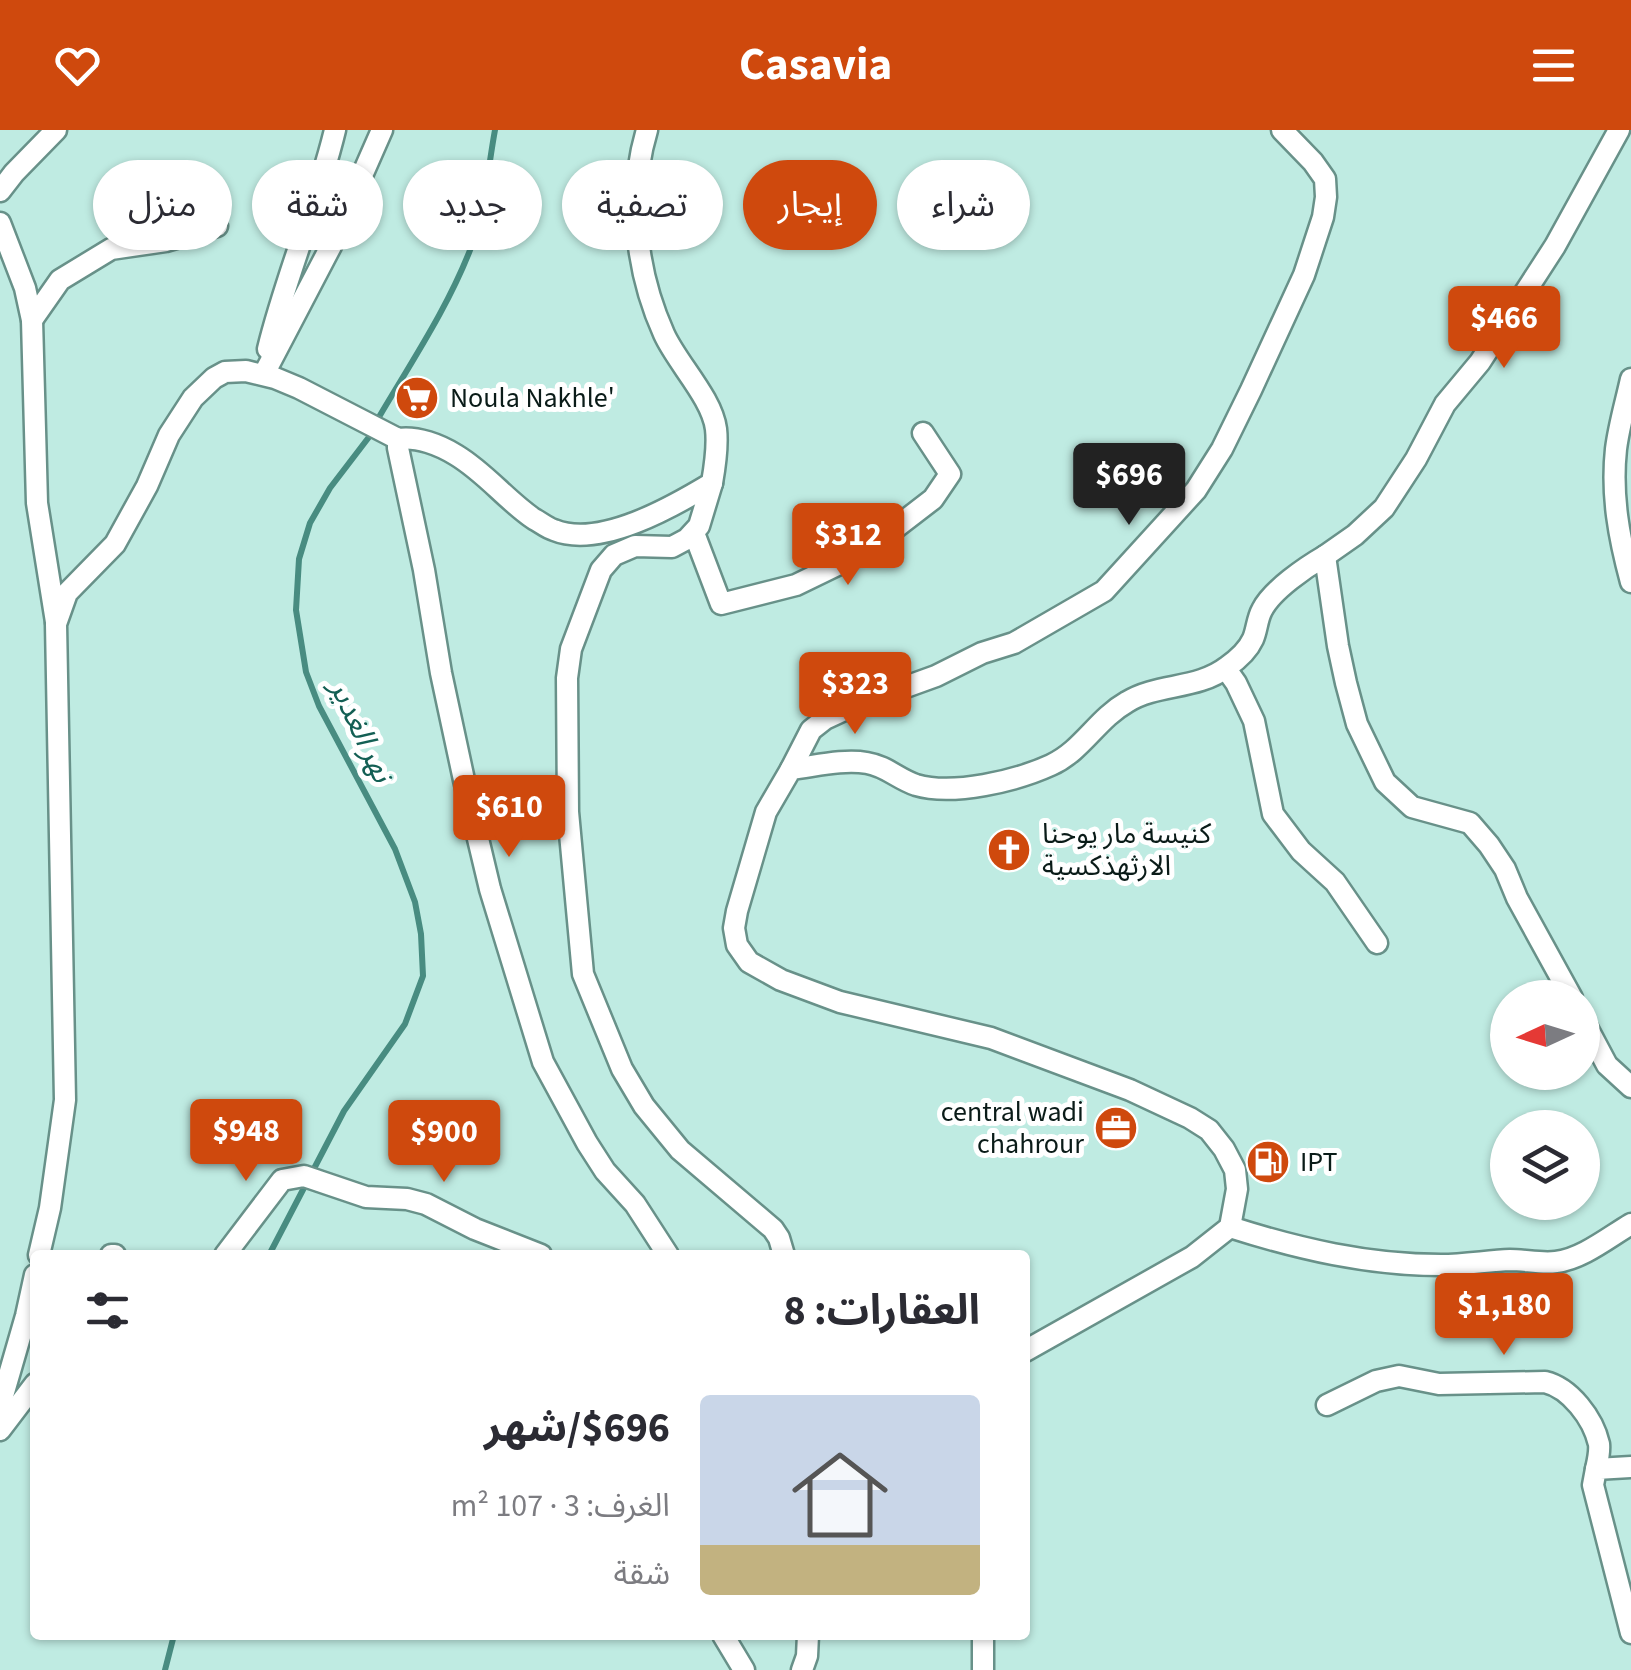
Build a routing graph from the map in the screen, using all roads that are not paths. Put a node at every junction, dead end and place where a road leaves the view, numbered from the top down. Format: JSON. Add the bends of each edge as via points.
{"nodes":[{"id":1,"x":56,"y":130,"type":"edge"},
{"id":2,"x":335,"y":130,"type":"edge"},
{"id":3,"x":382,"y":130,"type":"edge"},
{"id":4,"x":647,"y":130,"type":"edge"},
{"id":5,"x":1282,"y":130,"type":"edge"},
{"id":6,"x":1619,"y":130,"type":"edge"},
{"id":7,"x":0,"y":191,"type":"edge"},
{"id":8,"x":0,"y":223,"type":"edge"},
{"id":9,"x":108,"y":250,"type":"edge"},
{"id":10,"x":32,"y":320,"type":"junction"},
{"id":11,"x":267,"y":368,"type":"junction"},
{"id":12,"x":1631,"y":379,"type":"edge"},
{"id":13,"x":922,"y":433,"type":"dead end"},
{"id":14,"x":398,"y":439,"type":"junction"},
{"id":15,"x":712,"y":483,"type":"junction"},
{"id":16,"x":694,"y":533,"type":"junction"},
{"id":17,"x":1326,"y":556,"type":"junction"},
{"id":18,"x":1631,"y":582,"type":"edge"},
{"id":19,"x":56,"y":624,"type":"junction"},
{"id":20,"x":1226,"y":669,"type":"junction"},
{"id":21,"x":791,"y":769,"type":"junction"},
{"id":22,"x":1378,"y":944,"type":"dead end"},
{"id":23,"x":1562,"y":980,"type":"edge"},
{"id":24,"x":1600,"y":1052,"type":"edge"},
{"id":25,"x":1631,"y":1088,"type":"edge"},
{"id":26,"x":1631,"y":1224,"type":"edge"},
{"id":27,"x":1230,"y":1227,"type":"junction"},
{"id":28,"x":41,"y":1250,"type":"edge"},
{"id":29,"x":229,"y":1250,"type":"edge"},
{"id":30,"x":528,"y":1250,"type":"edge"},
{"id":31,"x":665,"y":1250,"type":"edge"},
{"id":32,"x":783,"y":1250,"type":"edge"},
{"id":33,"x":30,"y":1294,"type":"edge"},
{"id":34,"x":1030,"y":1349,"type":"edge"},
{"id":35,"x":30,"y":1391,"type":"edge"},
{"id":36,"x":1327,"y":1405,"type":"dead end"},
{"id":37,"x":0,"y":1406,"type":"edge"},
{"id":38,"x":0,"y":1430,"type":"edge"},
{"id":39,"x":1631,"y":1467,"type":"edge"},
{"id":40,"x":1596,"y":1469,"type":"junction"},
{"id":41,"x":1631,"y":1633,"type":"edge"},
{"id":42,"x":727,"y":1640,"type":"edge"},
{"id":43,"x":808,"y":1640,"type":"edge"},
{"id":44,"x":983,"y":1640,"type":"edge"},
{"id":45,"x":744,"y":1670,"type":"edge"},
{"id":46,"x":802,"y":1670,"type":"edge"},
{"id":47,"x":983,"y":1670,"type":"edge"}],
"edges":[{"from":1,"to":7,"type":"street"},
{"from":2,"to":11,"type":"street","via":[[275,321]]},
{"from":3,"to":11,"type":"street"},
{"from":4,"to":15,"type":"street","via":[[636,207],[640,254],[665,336],[716,428]]},
{"from":5,"to":21,"type":"street","via":[[1324,178],[1323,217],[1251,390],[1196,490],[1104,591],[1014,643],[825,720]]},
{"from":6,"to":17,"type":"street","via":[[1555,246],[1445,404],[1384,508]]},
{"from":8,"to":10,"type":"street"},
{"from":9,"to":10,"type":"street","via":[[60,280]]},
{"from":10,"to":19,"type":"street","via":[[38,503]]},
{"from":11,"to":14,"type":"street"},
{"from":11,"to":19,"type":"street","via":[[225,372],[193,398],[115,544],[66,593]]},
{"from":12,"to":18,"type":"street","via":[[1614,485]]},
{"from":13,"to":16,"type":"street","via":[[950,474],[932,500],[864,552],[796,584],[721,604]]},
{"from":14,"to":15,"type":"street","via":[[446,449],[531,517],[570,534],[628,524]]},
{"from":14,"to":31,"type":"street","via":[[464,780],[542,1062],[596,1157]]},
{"from":15,"to":16,"type":"street"},
{"from":16,"to":32,"type":"street","via":[[672,547],[636,546],[614,554],[601,570],[571,649],[568,812],[583,974],[644,1106],[680,1150],[780,1238]]},
{"from":17,"to":20,"type":"street","via":[[1300,570],[1262,608],[1252,642]]},
{"from":17,"to":23,"type":"street","via":[[1346,683],[1385,782],[1412,806],[1470,823],[1504,870]]},
{"from":19,"to":28,"type":"street","via":[[65,1100]]},
{"from":20,"to":21,"type":"street","via":[[1138,696],[1106,716],[1066,757],[1026,775],[944,788],[914,784],[862,762]]},
{"from":20,"to":22,"type":"street","via":[[1254,721],[1274,814],[1335,882]]},
{"from":21,"to":27,"type":"street","via":[[766,812],[734,928],[748,962],[828,998],[991,1038],[1190,1118],[1209,1130],[1235,1170]]},
{"from":24,"to":25,"type":"street"},
{"from":26,"to":27,"type":"street","via":[[1556,1262],[1444,1265],[1345,1258]]},
{"from":27,"to":34,"type":"street","via":[[1192,1257]]},
{"from":29,"to":30,"type":"street","via":[[282,1180],[314,1179],[366,1197],[426,1204]]},
{"from":33,"to":37,"type":"street"},
{"from":35,"to":38,"type":"street"},
{"from":36,"to":40,"type":"street","via":[[1399,1376],[1439,1384],[1556,1384],[1591,1424],[1600,1449]]},
{"from":39,"to":40,"type":"street"},
{"from":40,"to":41,"type":"street","via":[[1592,1485]]},
{"from":42,"to":45,"type":"street"},
{"from":43,"to":46,"type":"street"},
{"from":44,"to":47,"type":"street"}]}
